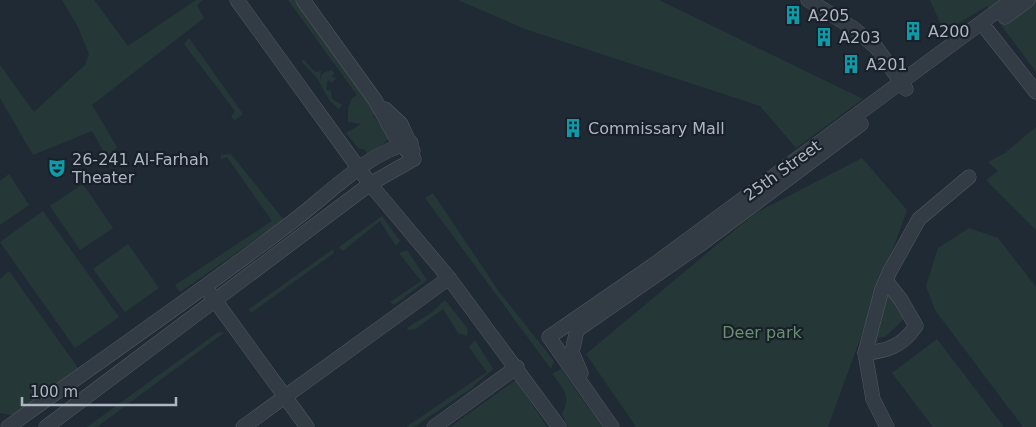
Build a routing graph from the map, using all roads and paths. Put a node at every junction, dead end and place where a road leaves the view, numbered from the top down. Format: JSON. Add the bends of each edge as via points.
{"nodes":[{"id":1,"x":237,"y":0,"type":"edge"},
{"id":2,"x":303,"y":0,"type":"edge"},
{"id":3,"x":808,"y":0,"type":"edge"},
{"id":4,"x":1012,"y":0,"type":"edge"},
{"id":5,"x":1028,"y":0,"type":"edge"},
{"id":6,"x":987,"y":30,"type":"junction"},
{"id":7,"x":903,"y":86,"type":"junction"},
{"id":8,"x":1036,"y":92,"type":"edge"},
{"id":9,"x":406,"y":144,"type":"junction"},
{"id":10,"x":359,"y":168,"type":"junction"},
{"id":11,"x":969,"y":177,"type":"dead end"},
{"id":12,"x":370,"y":184,"type":"junction"},
{"id":13,"x":293,"y":222,"type":"junction"},
{"id":14,"x":302,"y":234,"type":"junction"},
{"id":15,"x":449,"y":278,"type":"junction"},
{"id":16,"x":886,"y":281,"type":"junction"},
{"id":17,"x":204,"y":286,"type":"junction"},
{"id":18,"x":214,"y":299,"type":"junction"},
{"id":19,"x":864,"y":353,"type":"junction"},
{"id":20,"x":517,"y":367,"type":"junction"},
{"id":21,"x":588,"y":393,"type":"junction"},
{"id":22,"x":285,"y":396,"type":"junction"},
{"id":23,"x":8,"y":427,"type":"edge"},
{"id":24,"x":46,"y":427,"type":"edge"},
{"id":25,"x":243,"y":427,"type":"edge"},
{"id":26,"x":307,"y":427,"type":"edge"},
{"id":27,"x":434,"y":427,"type":"edge"},
{"id":28,"x":559,"y":427,"type":"edge"},
{"id":29,"x":612,"y":427,"type":"edge"},
{"id":30,"x":887,"y":427,"type":"edge"}],
"edges":[{"from":1,"to":10,"type":"street"},
{"from":2,"to":9,"type":"street","via":[[375,100],[401,124]]},
{"from":3,"to":7,"type":"street","via":[[854,28],[876,47]]},
{"from":4,"to":7,"type":"street","name":"25th Street"},
{"from":5,"to":6,"type":"street","name":"25th Street"},
{"from":6,"to":7,"type":"street","name":"25th Street"},
{"from":6,"to":8,"type":"street"},
{"from":7,"to":21,"type":"street","name":"25th Street","via":[[701,244],[577,330],[572,352]]},
{"from":7,"to":21,"type":"street","name":"25th Street","via":[[549,337]]},
{"from":9,"to":10,"type":"street"},
{"from":9,"to":12,"type":"street","via":[[414,159]]},
{"from":10,"to":12,"type":"street"},
{"from":10,"to":13,"type":"street"},
{"from":11,"to":16,"type":"street","via":[[919,219]]},
{"from":12,"to":14,"type":"street"},
{"from":12,"to":15,"type":"street"},
{"from":13,"to":14,"type":"street"},
{"from":13,"to":17,"type":"street"},
{"from":14,"to":18,"type":"street"},
{"from":15,"to":20,"type":"street"},
{"from":15,"to":22,"type":"street"},
{"from":16,"to":19,"type":"street"},
{"from":16,"to":19,"type":"street","via":[[916,326],[909,336],[887,351]]},
{"from":17,"to":18,"type":"street"},
{"from":17,"to":23,"type":"street"},
{"from":18,"to":22,"type":"street"},
{"from":18,"to":24,"type":"street"},
{"from":19,"to":30,"type":"street","via":[[873,399]]},
{"from":20,"to":27,"type":"street"},
{"from":20,"to":28,"type":"street"},
{"from":21,"to":29,"type":"street"},
{"from":22,"to":25,"type":"street"},
{"from":22,"to":26,"type":"street"}]}
